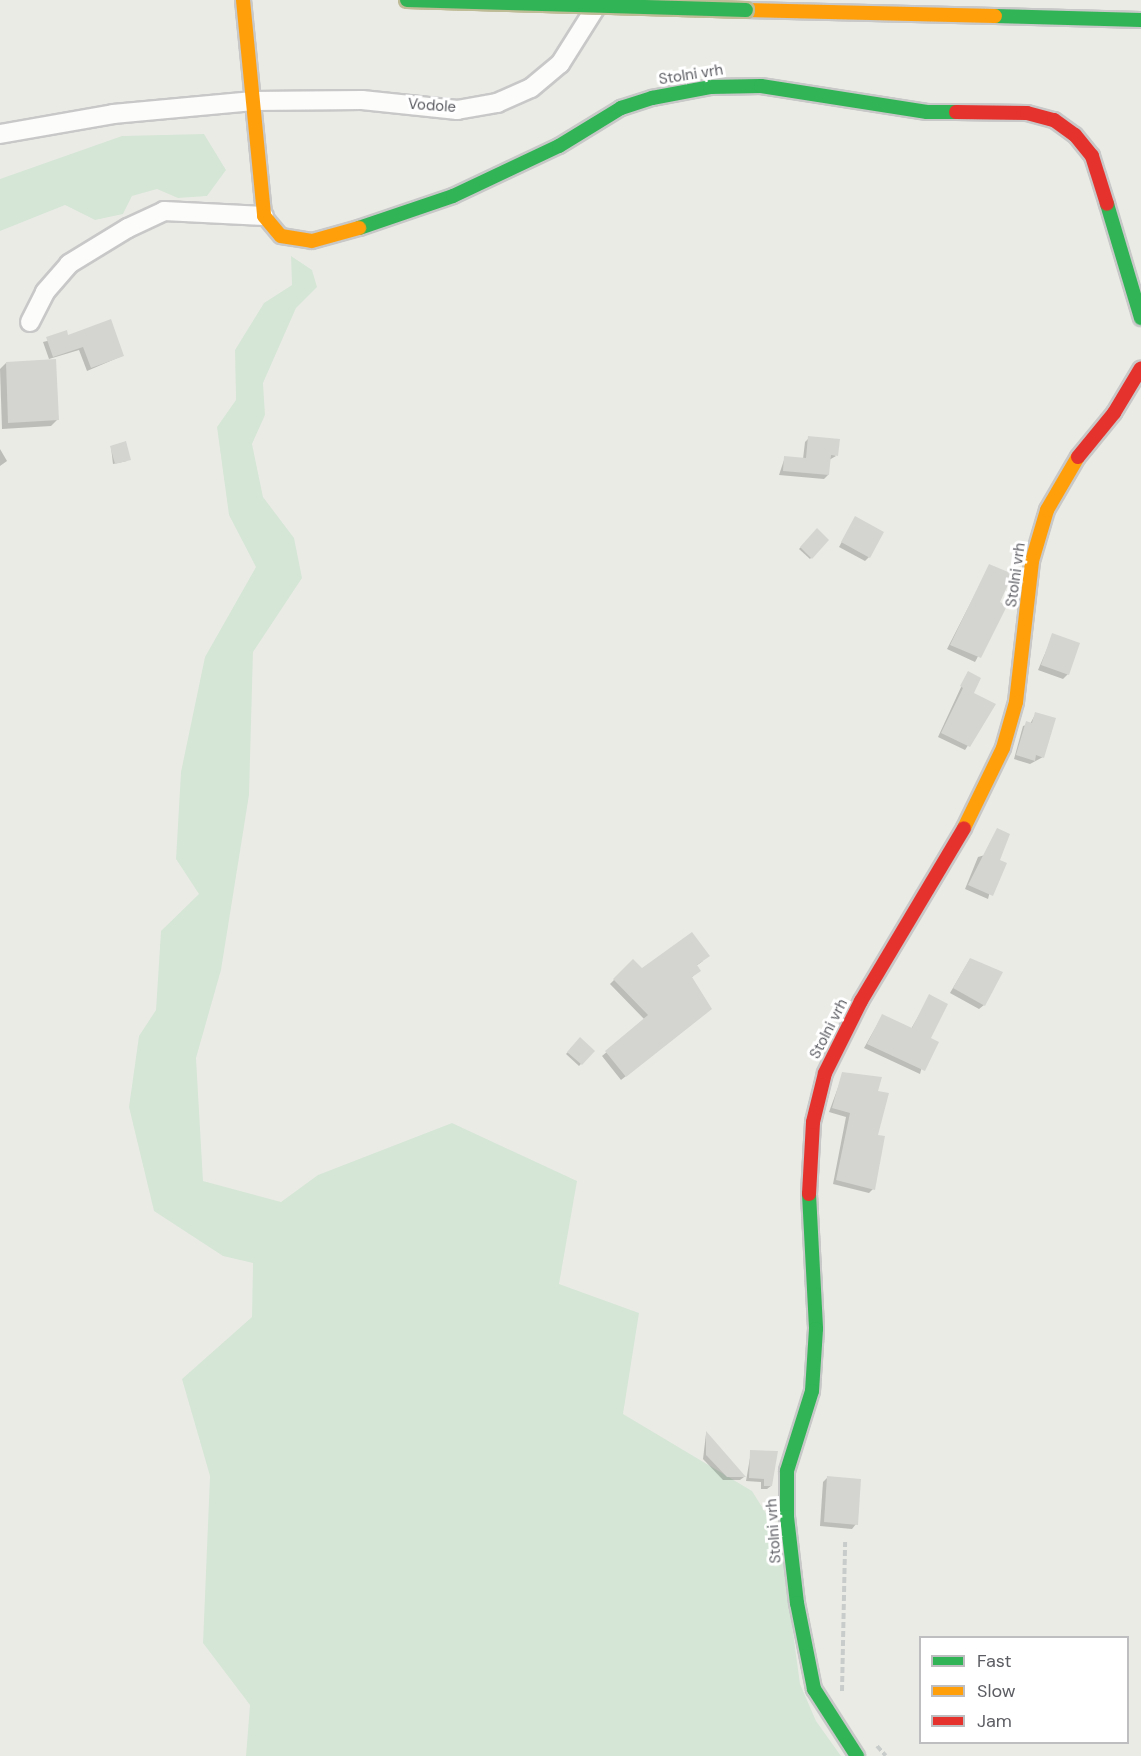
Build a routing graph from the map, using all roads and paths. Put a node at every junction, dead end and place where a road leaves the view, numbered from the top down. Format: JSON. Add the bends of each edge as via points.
{"nodes":[{"id":1,"x":243,"y":0,"type":"edge"},
{"id":2,"x":407,"y":0,"type":"edge"},
{"id":3,"x":599,"y":0,"type":"edge"},
{"id":4,"x":1141,"y":20,"type":"edge"},
{"id":5,"x":253,"y":100,"type":"junction"},
{"id":6,"x":0,"y":134,"type":"edge"},
{"id":7,"x":264,"y":216,"type":"junction"},
{"id":8,"x":1141,"y":318,"type":"edge"},
{"id":9,"x":30,"y":322,"type":"dead end"},
{"id":10,"x":1141,"y":368,"type":"edge"},
{"id":11,"x":845,"y":1542,"type":"dead end"},
{"id":12,"x":843,"y":1701,"type":"dead end"},
{"id":13,"x":857,"y":1756,"type":"edge"}],
"edges":[{"from":1,"to":5,"type":"main road"},
{"from":2,"to":4,"type":"main road","bridge":true},
{"from":3,"to":5,"type":"street","name":"Vodole","via":[[560,64],[531,88],[497,103],[457,110],[362,100]]},
{"from":5,"to":6,"type":"street","name":"Vodole","via":[[113,114]]},
{"from":5,"to":7,"type":"main road"},
{"from":7,"to":8,"type":"main road","name":"Stolni vrh","via":[[281,236],[293,240],[323,239],[373,226],[453,196],[559,146],[621,108],[710,87],[761,86],[927,112],[1028,113],[1054,120],[1075,135],[1092,156]]},
{"from":7,"to":9,"type":"street","via":[[164,211],[69,264],[45,292]]},
{"from":10,"to":13,"type":"main road","name":"Stolni vrh","via":[[1120,405],[1067,471],[1047,510],[1032,561],[1016,702],[1003,748],[981,799],[921,905],[889,949],[825,1073],[813,1122],[808,1181],[815,1350],[812,1391],[787,1471],[787,1517],[799,1615],[814,1689]]},
{"from":11,"to":12,"type":"path"}]}
